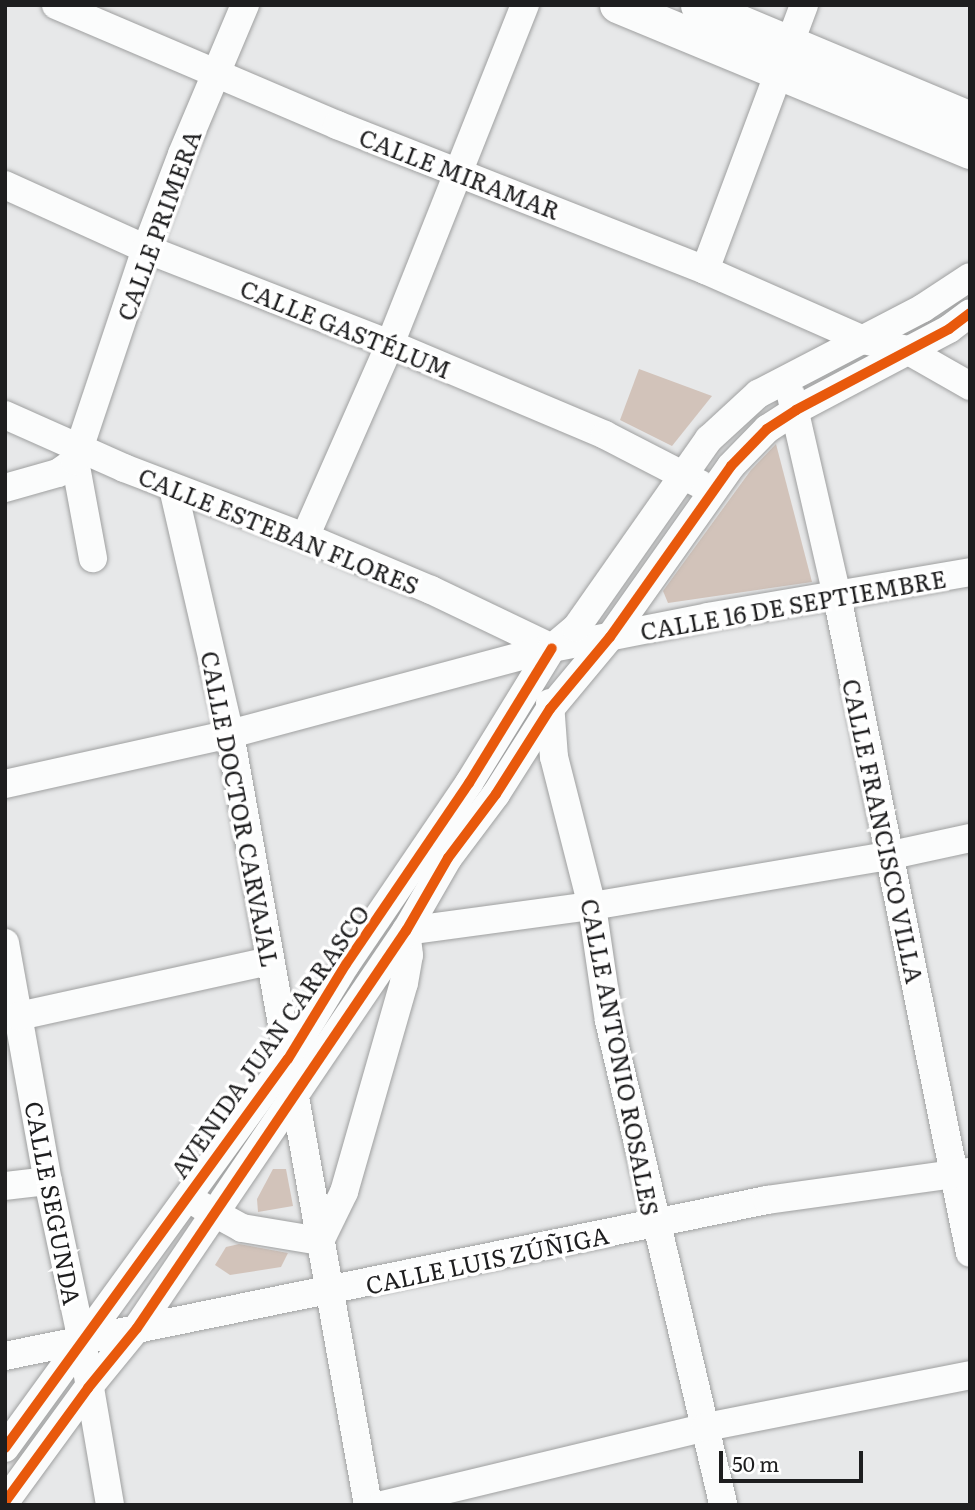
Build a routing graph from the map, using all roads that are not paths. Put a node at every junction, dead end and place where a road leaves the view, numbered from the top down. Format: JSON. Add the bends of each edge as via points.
{"nodes":[{"id":1,"x":56,"y":5,"type":"edge"},
{"id":2,"x":245,"y":5,"type":"edge"},
{"id":3,"x":525,"y":5,"type":"edge"},
{"id":4,"x":617,"y":5,"type":"edge"},
{"id":5,"x":698,"y":5,"type":"edge"},
{"id":6,"x":804,"y":5,"type":"edge"},
{"id":7,"x":783,"y":58,"type":"junction"},
{"id":8,"x":217,"y":75,"type":"junction"},
{"id":9,"x":970,"y":119,"type":"edge"},
{"id":10,"x":970,"y":150,"type":"edge"},
{"id":11,"x":459,"y":172,"type":"junction"},
{"id":12,"x":5,"y":185,"type":"edge"},
{"id":13,"x":146,"y":249,"type":"junction"},
{"id":14,"x":705,"y":270,"type":"junction"},
{"id":15,"x":970,"y":277,"type":"edge"},
{"id":16,"x":970,"y":313,"type":"edge"},
{"id":17,"x":864,"y":340,"type":"junction"},
{"id":18,"x":390,"y":344,"type":"junction"},
{"id":19,"x":907,"y":350,"type":"junction"},
{"id":20,"x":786,"y":379,"type":"junction"},
{"id":21,"x":970,"y":386,"type":"edge"},
{"id":22,"x":796,"y":410,"type":"junction"},
{"id":23,"x":5,"y":415,"type":"edge"},
{"id":24,"x":77,"y":455,"type":"junction"},
{"id":25,"x":684,"y":475,"type":"junction"},
{"id":26,"x":5,"y":488,"type":"edge"},
{"id":27,"x":173,"y":488,"type":"junction"},
{"id":28,"x":713,"y":491,"type":"junction"},
{"id":29,"x":305,"y":537,"type":"junction"},
{"id":30,"x":93,"y":558,"type":"dead end"},
{"id":31,"x":970,"y":572,"type":"edge"},
{"id":32,"x":837,"y":596,"type":"junction"},
{"id":33,"x":610,"y":637,"type":"junction"},
{"id":34,"x":552,"y":648,"type":"junction"},
{"id":35,"x":550,"y":709,"type":"junction"},
{"id":36,"x":230,"y":734,"type":"junction"},
{"id":37,"x":5,"y":784,"type":"edge"},
{"id":38,"x":970,"y":838,"type":"edge"},
{"id":39,"x":887,"y":856,"type":"junction"},
{"id":40,"x":592,"y":906,"type":"junction"},
{"id":41,"x":381,"y":915,"type":"junction"},
{"id":42,"x":406,"y":931,"type":"junction"},
{"id":43,"x":5,"y":943,"type":"edge"},
{"id":44,"x":271,"y":961,"type":"junction"},
{"id":45,"x":19,"y":1016,"type":"junction"},
{"id":46,"x":288,"y":1059,"type":"junction"},
{"id":47,"x":293,"y":1098,"type":"junction"},
{"id":48,"x":961,"y":1174,"type":"edge"},
{"id":49,"x":48,"y":1181,"type":"junction"},
{"id":50,"x":5,"y":1186,"type":"edge"},
{"id":51,"x":188,"y":1196,"type":"junction"},
{"id":52,"x":215,"y":1215,"type":"junction"},
{"id":53,"x":655,"y":1224,"type":"junction"},
{"id":54,"x":320,"y":1241,"type":"junction"},
{"id":55,"x":970,"y":1253,"type":"edge"},
{"id":56,"x":328,"y":1292,"type":"junction"},
{"id":57,"x":137,"y":1328,"type":"junction"},
{"id":58,"x":82,"y":1341,"type":"junction"},
{"id":59,"x":5,"y":1356,"type":"edge"},
{"id":60,"x":970,"y":1375,"type":"edge"},
{"id":61,"x":88,"y":1388,"type":"junction"},
{"id":62,"x":706,"y":1427,"type":"junction"},
{"id":63,"x":5,"y":1448,"type":"edge"},
{"id":64,"x":6,"y":1501,"type":"edge"},
{"id":65,"x":110,"y":1505,"type":"edge"},
{"id":66,"x":369,"y":1505,"type":"edge"},
{"id":67,"x":382,"y":1505,"type":"edge"},
{"id":68,"x":723,"y":1505,"type":"edge"}],
"edges":[{"from":1,"to":8,"type":"street","name":"CALLE MIRAMAR"},
{"from":2,"to":8,"type":"street","name":"CALLE PRIMERA"},
{"from":3,"to":11,"type":"street"},
{"from":4,"to":7,"type":"main road"},
{"from":5,"to":7,"type":"main road"},
{"from":6,"to":7,"type":"street"},
{"from":7,"to":9,"type":"main road"},
{"from":7,"to":10,"type":"main road"},
{"from":7,"to":14,"type":"street"},
{"from":8,"to":11,"type":"street","name":"CALLE MIRAMAR"},
{"from":8,"to":13,"type":"street","name":"CALLE PRIMERA"},
{"from":11,"to":14,"type":"street","name":"CALLE MIRAMAR"},
{"from":11,"to":18,"type":"street"},
{"from":12,"to":13,"type":"street","name":"CALLE GASTÉLUM"},
{"from":13,"to":18,"type":"street","name":"CALLE GASTÉLUM"},
{"from":13,"to":24,"type":"street","name":"CALLE PRIMERA"},
{"from":14,"to":17,"type":"street","name":"CALLE MIRAMAR"},
{"from":15,"to":17,"type":"street","name":"AVENIDA JUAN CARRASCO"},
{"from":16,"to":19,"type":"street","name":"AVENIDA JUAN CARRASCO"},
{"from":17,"to":19,"type":"street","name":"CALLE MIRAMAR"},
{"from":17,"to":20,"type":"street","name":"AVENIDA JUAN CARRASCO"},
{"from":18,"to":25,"type":"street","name":"CALLE GASTÉLUM","via":[[606,435]]},
{"from":18,"to":29,"type":"street"},
{"from":19,"to":21,"type":"street","name":"CALLE MIRAMAR"},
{"from":19,"to":22,"type":"street","name":"AVENIDA JUAN CARRASCO"},
{"from":20,"to":22,"type":"street","name":"CALLE FRANCISCO VILLA"},
{"from":20,"to":25,"type":"street","name":"AVENIDA JUAN CARRASCO","via":[[758,394],[725,422]]},
{"from":22,"to":28,"type":"street","name":"AVENIDA JUAN CARRASCO","via":[[749,445]]},
{"from":22,"to":32,"type":"street","name":"CALLE FRANCISCO VILLA"},
{"from":23,"to":24,"type":"street","name":"CALLE ESTEBAN FLORES"},
{"from":24,"to":26,"type":"street","via":[[58,473]]},
{"from":24,"to":27,"type":"street","name":"CALLE ESTEBAN FLORES"},
{"from":24,"to":30,"type":"street"},
{"from":25,"to":28,"type":"street","name":"CALLE GASTÉLUM"},
{"from":25,"to":34,"type":"street","name":"AVENIDA JUAN CARRASCO","via":[[576,628]]},
{"from":27,"to":29,"type":"street","name":"CALLE ESTEBAN FLORES"},
{"from":27,"to":36,"type":"street","name":"CALLE DOCTOR CARVAJAL"},
{"from":28,"to":33,"type":"street","name":"AVENIDA JUAN CARRASCO"},
{"from":29,"to":34,"type":"street","name":"CALLE ESTEBAN FLORES","via":[[482,612]]},
{"from":31,"to":32,"type":"street","name":"CALLE 16 DE SEPTIEMBRE"},
{"from":32,"to":33,"type":"street","name":"CALLE 16 DE SEPTIEMBRE"},
{"from":32,"to":39,"type":"street","name":"CALLE FRANCISCO VILLA"},
{"from":33,"to":34,"type":"street","name":"CALLE 16 DE SEPTIEMBRE"},
{"from":33,"to":35,"type":"street","name":"AVENIDA JUAN CARRASCO"},
{"from":34,"to":35,"type":"street","name":"CALLE ANTONIO ROSALES"},
{"from":34,"to":36,"type":"street","name":"CALLE 16 DE SEPTIEMBRE"},
{"from":34,"to":41,"type":"street","name":"AVENIDA JUAN CARRASCO"},
{"from":35,"to":40,"type":"street","name":"CALLE ANTONIO ROSALES","via":[[554,757]]},
{"from":35,"to":42,"type":"street","name":"AVENIDA JUAN CARRASCO","via":[[448,858]]},
{"from":36,"to":37,"type":"street","name":"CALLE 16 DE SEPTIEMBRE"},
{"from":36,"to":44,"type":"street","name":"CALLE DOCTOR CARVAJAL"},
{"from":38,"to":39,"type":"street"},
{"from":39,"to":40,"type":"street"},
{"from":39,"to":48,"type":"street","name":"CALLE FRANCISCO VILLA"},
{"from":40,"to":42,"type":"street"},
{"from":40,"to":53,"type":"street","name":"CALLE ANTONIO ROSALES","via":[[609,1021]]},
{"from":41,"to":42,"type":"street"},
{"from":41,"to":46,"type":"street","name":"AVENIDA JUAN CARRASCO"},
{"from":42,"to":47,"type":"street","name":"AVENIDA JUAN CARRASCO"},
{"from":42,"to":54,"type":"street","via":[[409,955],[404,983],[345,1192]]},
{"from":43,"to":45,"type":"street","name":"CALLE SEGUNDA"},
{"from":44,"to":45,"type":"street"},
{"from":44,"to":46,"type":"street","name":"CALLE DOCTOR CARVAJAL"},
{"from":45,"to":49,"type":"street","name":"CALLE SEGUNDA"},
{"from":46,"to":47,"type":"street","name":"CALLE DOCTOR CARVAJAL"},
{"from":46,"to":51,"type":"street","name":"AVENIDA JUAN CARRASCO"},
{"from":47,"to":52,"type":"street","name":"AVENIDA JUAN CARRASCO"},
{"from":47,"to":54,"type":"street","name":"CALLE DOCTOR CARVAJAL"},
{"from":48,"to":53,"type":"street","name":"CALLE LUIS ZÚÑIGA","via":[[767,1200]]},
{"from":48,"to":55,"type":"street","name":"CALLE FRANCISCO VILLA"},
{"from":49,"to":50,"type":"street"},
{"from":49,"to":58,"type":"street","name":"CALLE SEGUNDA"},
{"from":51,"to":52,"type":"street"},
{"from":51,"to":58,"type":"street","name":"AVENIDA JUAN CARRASCO"},
{"from":52,"to":54,"type":"street","via":[[242,1228]]},
{"from":52,"to":57,"type":"street","name":"AVENIDA JUAN CARRASCO"},
{"from":53,"to":56,"type":"street","name":"CALLE LUIS ZÚÑIGA"},
{"from":53,"to":62,"type":"street","name":"CALLE ANTONIO ROSALES"},
{"from":54,"to":56,"type":"street","name":"CALLE DOCTOR CARVAJAL"},
{"from":56,"to":57,"type":"street","name":"CALLE LUIS ZÚÑIGA"},
{"from":56,"to":66,"type":"street","name":"CALLE DOCTOR CARVAJAL"},
{"from":57,"to":58,"type":"street","name":"CALLE LUIS ZÚÑIGA"},
{"from":57,"to":61,"type":"street","name":"AVENIDA JUAN CARRASCO"},
{"from":58,"to":59,"type":"street","name":"CALLE LUIS ZÚÑIGA"},
{"from":58,"to":61,"type":"street","name":"CALLE SEGUNDA"},
{"from":58,"to":63,"type":"street","name":"AVENIDA JUAN CARRASCO"},
{"from":60,"to":62,"type":"street"},
{"from":61,"to":64,"type":"street","name":"AVENIDA JUAN CARRASCO"},
{"from":61,"to":65,"type":"street","name":"CALLE SEGUNDA"},
{"from":62,"to":67,"type":"street"},
{"from":62,"to":68,"type":"street","name":"CALLE ANTONIO ROSALES"}]}
